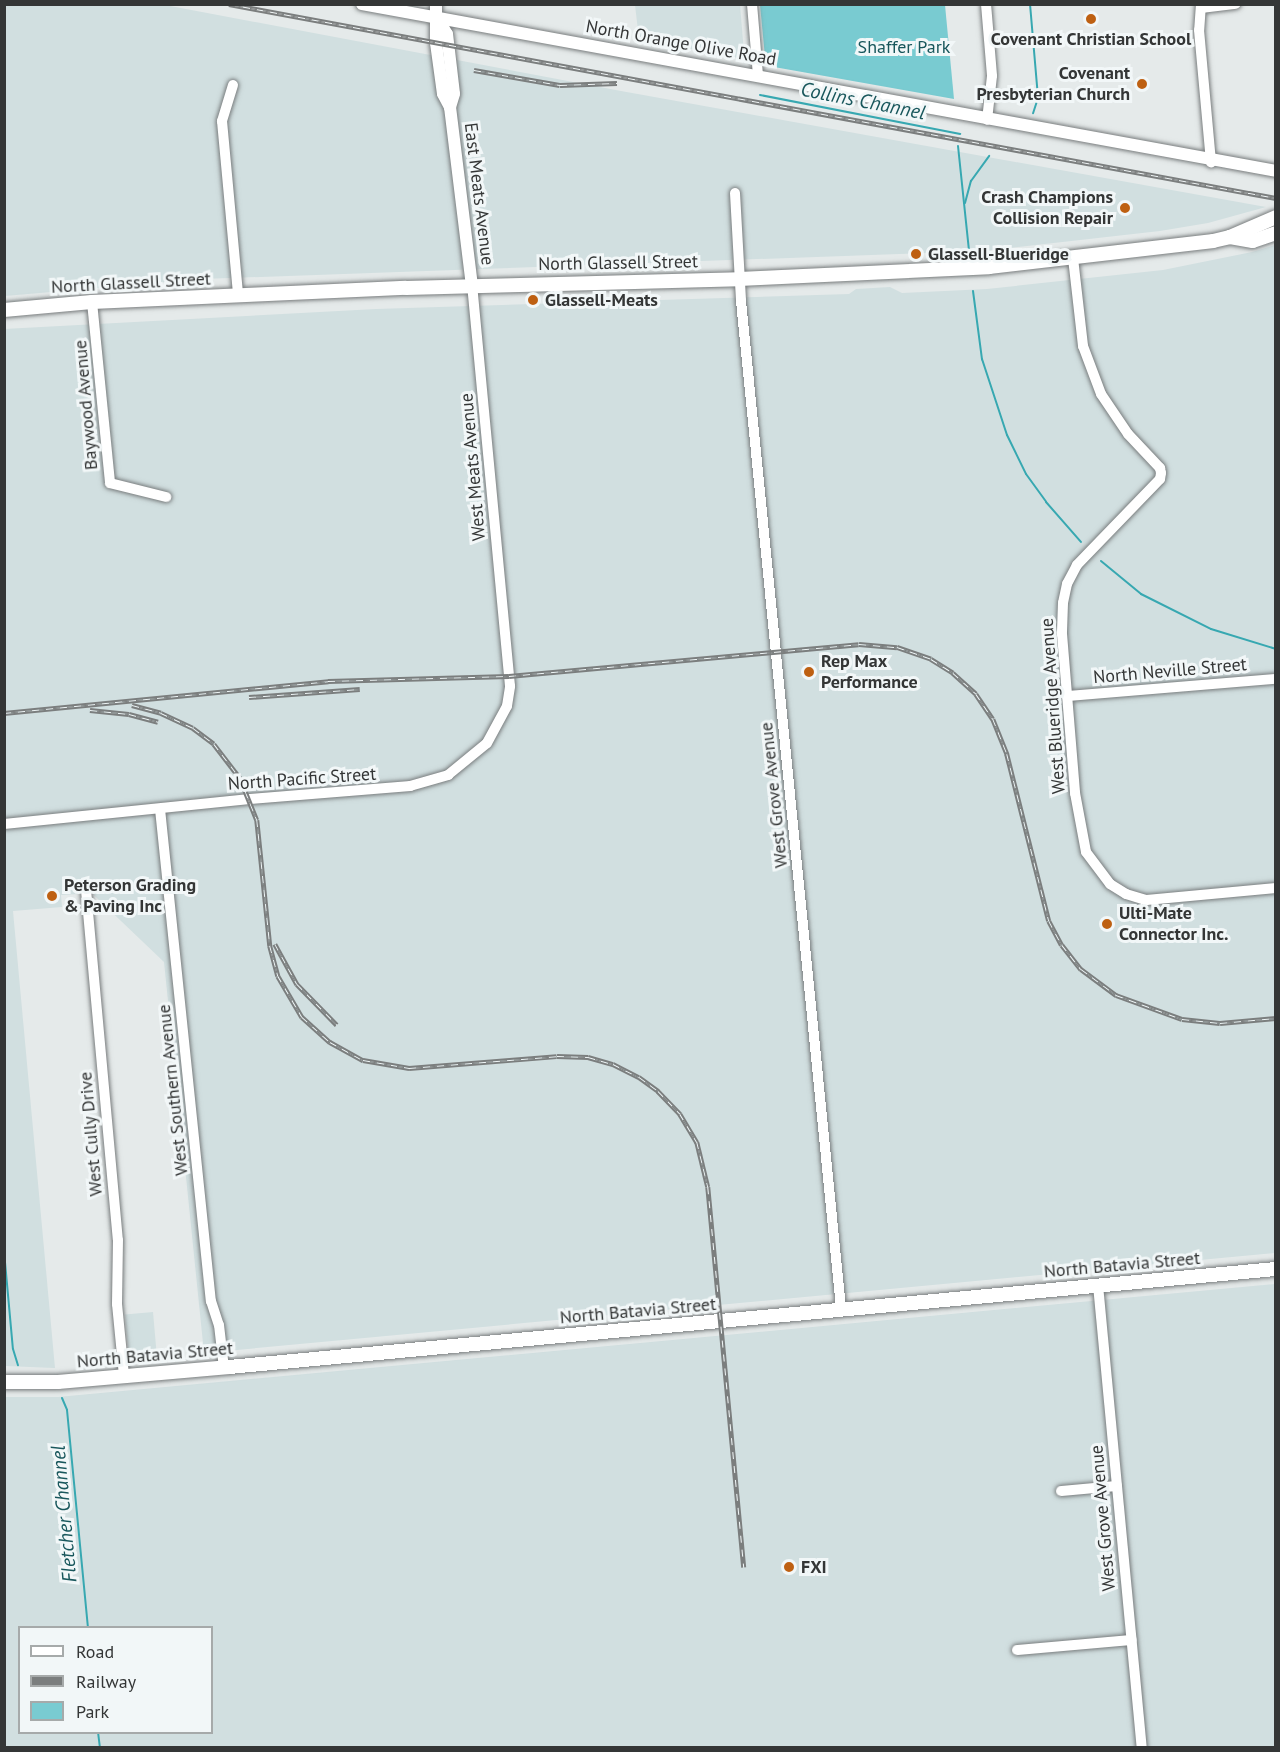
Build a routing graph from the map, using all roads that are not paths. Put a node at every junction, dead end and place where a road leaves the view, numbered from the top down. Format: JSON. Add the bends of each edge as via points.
{"nodes":[{"id":1,"x":362,"y":4,"type":"edge"},
{"id":2,"x":752,"y":4,"type":"edge"},
{"id":3,"x":986,"y":4,"type":"edge"},
{"id":4,"x":1236,"y":4,"type":"edge"},
{"id":5,"x":1201,"y":6,"type":"edge"},
{"id":6,"x":437,"y":11,"type":"edge"},
{"id":7,"x":758,"y":75,"type":"junction"},
{"id":8,"x":233,"y":85,"type":"dead end"},
{"id":9,"x":987,"y":120,"type":"junction"},
{"id":10,"x":1211,"y":162,"type":"junction"},
{"id":11,"x":1275,"y":171,"type":"edge"},
{"id":12,"x":735,"y":193,"type":"dead end"},
{"id":13,"x":1275,"y":217,"type":"edge"},
{"id":14,"x":1275,"y":233,"type":"edge"},
{"id":15,"x":1230,"y":237,"type":"junction"},
{"id":16,"x":1073,"y":258,"type":"junction"},
{"id":17,"x":739,"y":279,"type":"junction"},
{"id":18,"x":472,"y":285,"type":"junction"},
{"id":19,"x":238,"y":295,"type":"junction"},
{"id":20,"x":92,"y":302,"type":"junction"},
{"id":21,"x":4,"y":310,"type":"edge"},
{"id":22,"x":166,"y":497,"type":"dead end"},
{"id":23,"x":507,"y":646,"type":"joint"},
{"id":24,"x":1275,"y":679,"type":"edge"},
{"id":25,"x":1067,"y":696,"type":"junction"},
{"id":26,"x":160,"y":809,"type":"junction"},
{"id":27,"x":4,"y":824,"type":"edge"},
{"id":28,"x":1275,"y":888,"type":"edge"},
{"id":29,"x":86,"y":890,"type":"dead end"},
{"id":30,"x":1275,"y":1269,"type":"edge"},
{"id":31,"x":1098,"y":1285,"type":"junction"},
{"id":32,"x":841,"y":1309,"type":"junction"},
{"id":33,"x":224,"y":1368,"type":"junction"},
{"id":34,"x":124,"y":1376,"type":"junction"},
{"id":35,"x":4,"y":1382,"type":"edge"},
{"id":36,"x":1117,"y":1486,"type":"junction"},
{"id":37,"x":1062,"y":1491,"type":"dead end"},
{"id":38,"x":1132,"y":1640,"type":"junction"},
{"id":39,"x":1017,"y":1650,"type":"dead end"},
{"id":40,"x":1142,"y":1748,"type":"edge"}],
"edges":[{"from":1,"to":6,"type":"street","name":"North Orange Olive Road"},
{"from":2,"to":7,"type":"street"},
{"from":3,"to":9,"type":"street","via":[[992,76]]},
{"from":4,"to":5,"type":"street"},
{"from":5,"to":10,"type":"street","via":[[1199,30]]},
{"from":6,"to":7,"type":"street","name":"North Orange Olive Road"},
{"from":6,"to":18,"type":"street","name":"East Meats Avenue","via":[[447,34],[454,94],[450,107]]},
{"from":7,"to":9,"type":"street","name":"North Orange Olive Road"},
{"from":8,"to":19,"type":"street","via":[[222,121]]},
{"from":9,"to":10,"type":"street","name":"North Orange Olive Road"},
{"from":10,"to":11,"type":"street","name":"North Orange Olive Road"},
{"from":12,"to":17,"type":"street","name":"West Grove Avenue"},
{"from":13,"to":15,"type":"main road","name":"North Glassell Street"},
{"from":14,"to":15,"type":"main road","name":"North Glassell Street","via":[[1254,241]]},
{"from":15,"to":16,"type":"main road","name":"North Glassell Street"},
{"from":16,"to":17,"type":"main road","name":"North Glassell Street","via":[[957,269]]},
{"from":16,"to":25,"type":"street","name":"West Blueridge Avenue","via":[[1083,346],[1101,394],[1161,473],[1160,479],[1077,565],[1067,584],[1060,616]]},
{"from":17,"to":18,"type":"main road","name":"North Glassell Street"},
{"from":17,"to":32,"type":"street","name":"West Grove Avenue"},
{"from":18,"to":19,"type":"main road","name":"North Glassell Street"},
{"from":18,"to":23,"type":"street","name":"West Meats Avenue"},
{"from":19,"to":20,"type":"main road","name":"North Glassell Street"},
{"from":20,"to":21,"type":"main road","name":"North Glassell Street"},
{"from":20,"to":22,"type":"street","name":"Baywood Avenue","via":[[110,483]]},
{"from":23,"to":26,"type":"street","name":"North Pacific Street","via":[[507,706],[487,743],[448,775],[387,790]]},
{"from":24,"to":25,"type":"street","name":"North Neville Street"},
{"from":25,"to":28,"type":"street","name":"West Blueridge Avenue","via":[[1075,793],[1086,852],[1110,884],[1146,900]]},
{"from":26,"to":27,"type":"street","name":"North Pacific Street"},
{"from":26,"to":33,"type":"street","name":"West Southern Avenue","via":[[211,1302],[219,1325]]},
{"from":29,"to":34,"type":"street","name":"West Cully Drive","via":[[118,1240],[117,1304]]},
{"from":30,"to":31,"type":"main road","name":"North Batavia Street"},
{"from":31,"to":32,"type":"main road","name":"North Batavia Street"},
{"from":31,"to":36,"type":"street","name":"West Grove Avenue"},
{"from":32,"to":33,"type":"main road","name":"North Batavia Street"},
{"from":33,"to":34,"type":"main road","name":"North Batavia Street"},
{"from":34,"to":35,"type":"main road","name":"North Batavia Street","via":[[49,1383]]},
{"from":36,"to":37,"type":"street"},
{"from":36,"to":38,"type":"street","name":"West Grove Avenue"},
{"from":38,"to":39,"type":"street"},
{"from":38,"to":40,"type":"street","name":"West Grove Avenue"}]}
